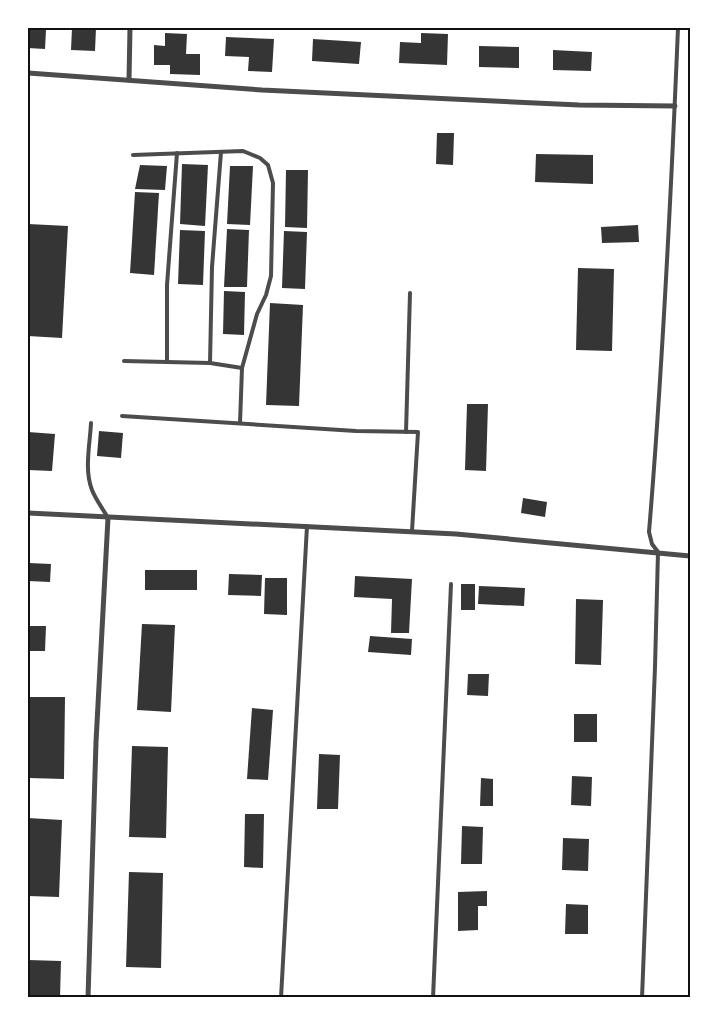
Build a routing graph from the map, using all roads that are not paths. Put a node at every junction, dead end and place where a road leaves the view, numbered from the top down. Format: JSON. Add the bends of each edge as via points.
{"nodes":[{"id":1,"x":130,"y":28,"type":"edge"},
{"id":2,"x":678,"y":28,"type":"edge"},
{"id":3,"x":28,"y":72,"type":"edge"},
{"id":4,"x":129,"y":80,"type":"junction"},
{"id":5,"x":675,"y":106,"type":"junction"},
{"id":6,"x":221,"y":152,"type":"junction"},
{"id":7,"x":177,"y":153,"type":"junction"},
{"id":8,"x":133,"y":155,"type":"dead end"},
{"id":9,"x":410,"y":293,"type":"dead end"},
{"id":10,"x":124,"y":361,"type":"dead end"},
{"id":11,"x":167,"y":362,"type":"junction"},
{"id":12,"x":210,"y":363,"type":"junction"},
{"id":13,"x":242,"y":368,"type":"junction"},
{"id":14,"x":122,"y":416,"type":"dead end"},
{"id":15,"x":91,"y":423,"type":"dead end"},
{"id":16,"x":240,"y":423,"type":"junction"},
{"id":17,"x":406,"y":432,"type":"junction"},
{"id":18,"x":28,"y":513,"type":"edge"},
{"id":19,"x":108,"y":518,"type":"junction"},
{"id":20,"x":307,"y":526,"type":"junction"},
{"id":21,"x":412,"y":532,"type":"junction"},
{"id":22,"x":658,"y":552,"type":"junction"},
{"id":23,"x":690,"y":556,"type":"edge"},
{"id":24,"x":451,"y":584,"type":"dead end"},
{"id":25,"x":88,"y":998,"type":"edge"},
{"id":26,"x":282,"y":998,"type":"edge"},
{"id":27,"x":433,"y":998,"type":"edge"},
{"id":28,"x":642,"y":998,"type":"edge"}],
"edges":[{"from":1,"to":4,"type":"street"},
{"from":2,"to":5,"type":"lane"},
{"from":3,"to":4,"type":"street"},
{"from":4,"to":5,"type":"street","via":[[272,91],[579,105]]},
{"from":5,"to":22,"type":"lane","via":[[649,532]]},
{"from":6,"to":7,"type":"lane"},
{"from":6,"to":12,"type":"lane","via":[[212,266]]},
{"from":6,"to":13,"type":"lane","via":[[244,151],[260,158],[268,165],[273,183],[271,276]]},
{"from":7,"to":8,"type":"lane"},
{"from":7,"to":11,"type":"lane","via":[[167,285]]},
{"from":9,"to":17,"type":"lane"},
{"from":10,"to":11,"type":"lane"},
{"from":11,"to":12,"type":"lane"},
{"from":12,"to":13,"type":"lane"},
{"from":13,"to":16,"type":"lane"},
{"from":14,"to":16,"type":"lane"},
{"from":15,"to":19,"type":"lane","via":[[90,483]]},
{"from":16,"to":17,"type":"lane"},
{"from":17,"to":21,"type":"lane","via":[[418,432]]},
{"from":18,"to":19,"type":"street"},
{"from":19,"to":20,"type":"street"},
{"from":19,"to":25,"type":"street","via":[[96,742]]},
{"from":20,"to":21,"type":"street"},
{"from":20,"to":26,"type":"lane"},
{"from":21,"to":22,"type":"street"},
{"from":22,"to":23,"type":"street"},
{"from":22,"to":28,"type":"lane"},
{"from":24,"to":27,"type":"lane"}]}
